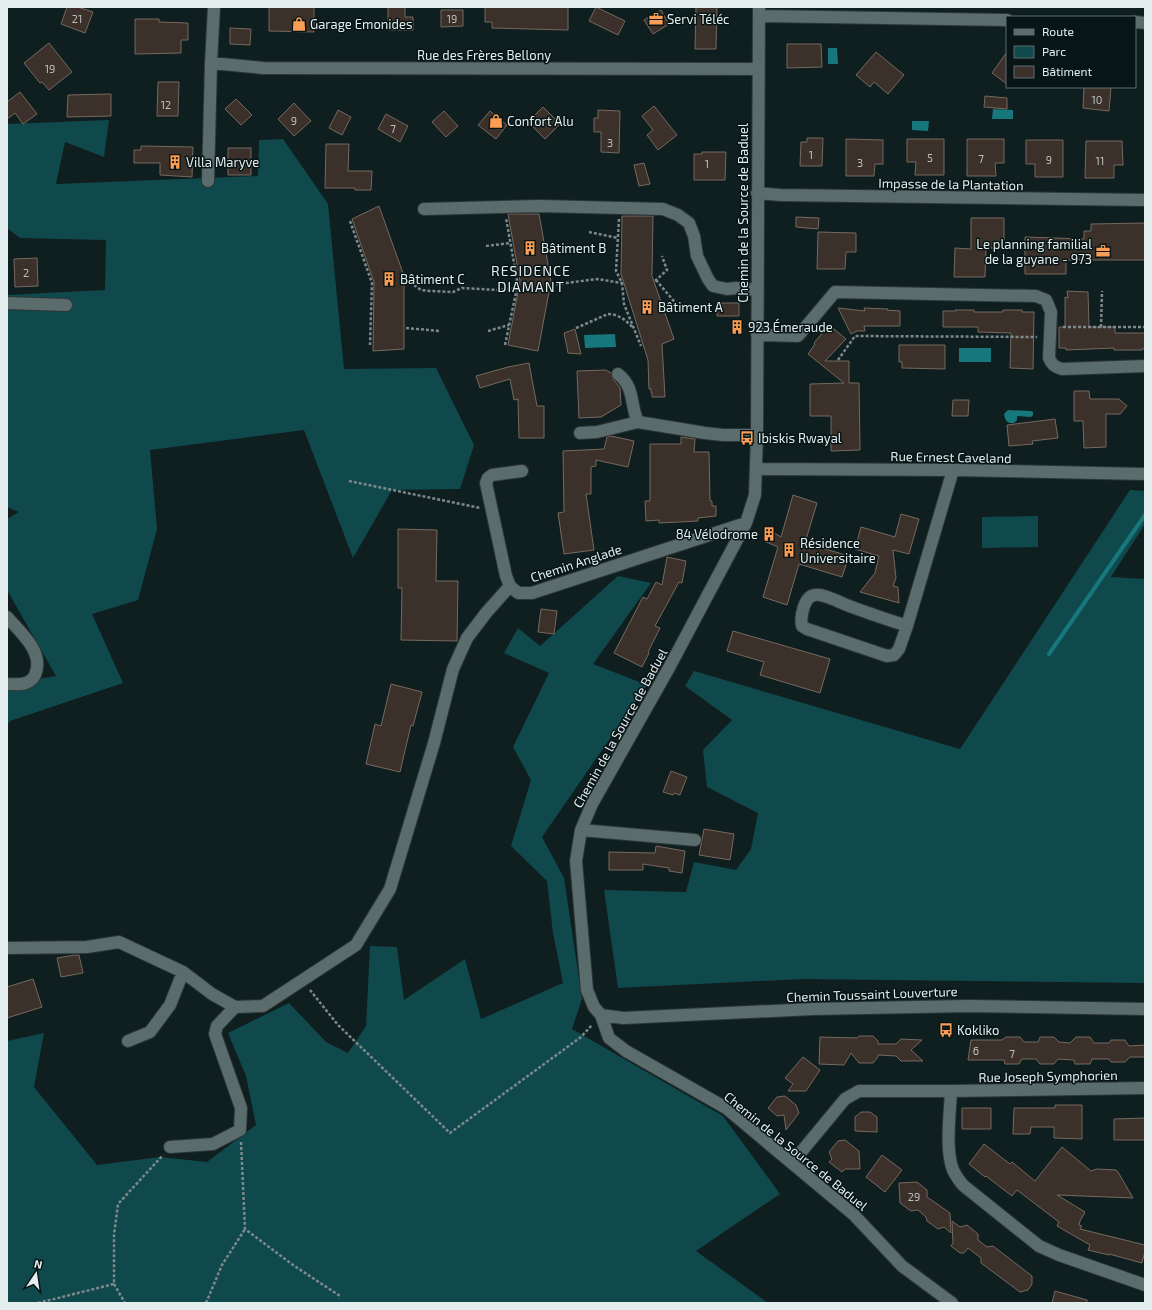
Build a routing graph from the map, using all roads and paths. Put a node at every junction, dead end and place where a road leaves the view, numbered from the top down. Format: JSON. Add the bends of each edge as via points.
{"nodes":[{"id":1,"x":214,"y":7,"type":"edge"},
{"id":2,"x":759,"y":11,"type":"edge"},
{"id":3,"x":1006,"y":20,"type":"edge"},
{"id":4,"x":211,"y":63,"type":"junction"},
{"id":5,"x":758,"y":69,"type":"junction"},
{"id":6,"x":208,"y":181,"type":"dead end"},
{"id":7,"x":757,"y":193,"type":"junction"},
{"id":8,"x":1145,"y":200,"type":"edge"},
{"id":9,"x":504,"y":207,"type":"junction"},
{"id":10,"x":620,"y":207,"type":"junction"},
{"id":11,"x":424,"y":209,"type":"dead end"},
{"id":12,"x":350,"y":221,"type":"dead end"},
{"id":13,"x":589,"y":232,"type":"dead end"},
{"id":14,"x":618,"y":238,"type":"junction"},
{"id":15,"x":510,"y":243,"type":"junction"},
{"id":16,"x":486,"y":246,"type":"dead end"},
{"id":17,"x":662,"y":256,"type":"dead end"},
{"id":18,"x":405,"y":281,"type":"dead end"},
{"id":19,"x":622,"y":283,"type":"junction"},
{"id":20,"x":551,"y":285,"type":"dead end"},
{"id":21,"x":517,"y":288,"type":"junction"},
{"id":22,"x":757,"y":290,"type":"junction"},
{"id":23,"x":1102,"y":291,"type":"dead end"},
{"id":24,"x":7,"y":303,"type":"edge"},
{"id":25,"x":66,"y":305,"type":"dead end"},
{"id":26,"x":678,"y":306,"type":"dead end"},
{"id":27,"x":509,"y":325,"type":"junction"},
{"id":28,"x":1101,"y":327,"type":"junction"},
{"id":29,"x":1145,"y":327,"type":"edge"},
{"id":30,"x":406,"y":328,"type":"dead end"},
{"id":31,"x":576,"y":328,"type":"dead end"},
{"id":32,"x":634,"y":330,"type":"junction"},
{"id":33,"x":440,"y":331,"type":"dead end"},
{"id":34,"x":488,"y":331,"type":"dead end"},
{"id":35,"x":1050,"y":332,"type":"junction"},
{"id":36,"x":757,"y":335,"type":"junction"},
{"id":37,"x":370,"y":345,"type":"dead end"},
{"id":38,"x":505,"y":345,"type":"dead end"},
{"id":39,"x":641,"y":346,"type":"dead end"},
{"id":40,"x":838,"y":360,"type":"dead end"},
{"id":41,"x":1145,"y":366,"type":"edge"},
{"id":42,"x":618,"y":374,"type":"dead end"},
{"id":43,"x":638,"y":422,"type":"junction"},
{"id":44,"x":580,"y":433,"type":"dead end"},
{"id":45,"x":757,"y":435,"type":"junction"},
{"id":46,"x":756,"y":469,"type":"junction"},
{"id":47,"x":953,"y":470,"type":"junction"},
{"id":48,"x":522,"y":471,"type":"dead end"},
{"id":49,"x":1145,"y":474,"type":"edge"},
{"id":50,"x":349,"y":481,"type":"dead end"},
{"id":51,"x":492,"y":510,"type":"junction"},
{"id":52,"x":746,"y":523,"type":"junction"},
{"id":53,"x":510,"y":586,"type":"junction"},
{"id":54,"x":7,"y":617,"type":"edge"},
{"id":55,"x":907,"y":626,"type":"junction"},
{"id":56,"x":7,"y":684,"type":"edge"},
{"id":57,"x":581,"y":830,"type":"junction"},
{"id":58,"x":695,"y":840,"type":"dead end"},
{"id":59,"x":7,"y":948,"type":"edge"},
{"id":60,"x":183,"y":972,"type":"junction"},
{"id":61,"x":303,"y":980,"type":"junction"},
{"id":62,"x":235,"y":1007,"type":"junction"},
{"id":63,"x":1145,"y":1009,"type":"edge"},
{"id":64,"x":601,"y":1015,"type":"junction"},
{"id":65,"x":128,"y":1041,"type":"dead end"},
{"id":66,"x":1145,"y":1088,"type":"edge"},
{"id":67,"x":951,"y":1091,"type":"junction"},
{"id":68,"x":240,"y":1130,"type":"junction"},
{"id":69,"x":170,"y":1147,"type":"joint"},
{"id":70,"x":792,"y":1163,"type":"junction"},
{"id":71,"x":245,"y":1229,"type":"junction"},
{"id":72,"x":114,"y":1284,"type":"junction"},
{"id":73,"x":1145,"y":1285,"type":"edge"},
{"id":74,"x":340,"y":1296,"type":"dead end"},
{"id":75,"x":38,"y":1303,"type":"edge"},
{"id":76,"x":125,"y":1303,"type":"edge"},
{"id":77,"x":206,"y":1303,"type":"edge"},
{"id":78,"x":952,"y":1303,"type":"edge"}],
"edges":[{"from":1,"to":4,"type":"street"},
{"from":2,"to":3,"type":"street"},
{"from":2,"to":5,"type":"street","name":"Chemin de la Source de Baduel"},
{"from":4,"to":5,"type":"street","name":"Rue des Frères Bellony","via":[[270,68]]},
{"from":4,"to":6,"type":"street"},
{"from":5,"to":7,"type":"street","name":"Chemin de la Source de Baduel"},
{"from":7,"to":8,"type":"street","name":"Impasse de la Plantation"},
{"from":7,"to":22,"type":"street","name":"Chemin de la Source de Baduel"},
{"from":9,"to":10,"type":"street"},
{"from":9,"to":11,"type":"street"},
{"from":9,"to":15,"type":"path"},
{"from":10,"to":14,"type":"path"},
{"from":10,"to":22,"type":"street","via":[[663,209],[678,215],[689,223],[697,256],[713,286]]},
{"from":12,"to":37,"type":"path","via":[[372,283]]},
{"from":13,"to":14,"type":"path"},
{"from":14,"to":19,"type":"path","via":[[616,271]]},
{"from":15,"to":16,"type":"path"},
{"from":15,"to":21,"type":"path"},
{"from":17,"to":26,"type":"path","via":[[667,270],[656,280]]},
{"from":18,"to":21,"type":"path","via":[[421,290],[430,291]]},
{"from":19,"to":20,"type":"path","via":[[597,279]]},
{"from":19,"to":32,"type":"path","via":[[624,304]]},
{"from":21,"to":27,"type":"path"},
{"from":22,"to":36,"type":"street","name":"Chemin de la Source de Baduel"},
{"from":23,"to":28,"type":"path"},
{"from":24,"to":25,"type":"street"},
{"from":27,"to":34,"type":"path"},
{"from":27,"to":38,"type":"path"},
{"from":28,"to":29,"type":"path"},
{"from":28,"to":35,"type":"path"},
{"from":30,"to":33,"type":"path"},
{"from":31,"to":32,"type":"path","via":[[611,314],[626,321]]},
{"from":32,"to":39,"type":"path"},
{"from":35,"to":36,"type":"street","via":[[1051,312],[1046,300],[1036,296],[835,292],[798,336]]},
{"from":35,"to":40,"type":"path","via":[[855,336]]},
{"from":35,"to":41,"type":"street","via":[[1049,358],[1051,364],[1057,368]]},
{"from":36,"to":45,"type":"street","name":"Chemin de la Source de Baduel"},
{"from":42,"to":43,"type":"street","via":[[628,384]]},
{"from":43,"to":44,"type":"street","via":[[597,432]]},
{"from":43,"to":45,"type":"street","via":[[705,433]]},
{"from":45,"to":46,"type":"street","name":"Chemin de la Source de Baduel"},
{"from":46,"to":47,"type":"street","name":"Rue Ernest Caveland"},
{"from":46,"to":52,"type":"street","name":"Chemin de la Source de Baduel","via":[[755,495]]},
{"from":47,"to":49,"type":"street","name":"Rue Ernest Caveland"},
{"from":47,"to":55,"type":"street"},
{"from":48,"to":51,"type":"street","via":[[488,478],[486,484]]},
{"from":50,"to":51,"type":"path"},
{"from":51,"to":53,"type":"street"},
{"from":52,"to":53,"type":"street","name":"Chemin Anglade","via":[[532,593],[518,593]]},
{"from":52,"to":57,"type":"street","name":"Chemin de la Source de Baduel","via":[[670,666],[592,804]]},
{"from":53,"to":61,"type":"street","via":[[467,638],[453,669],[434,743],[390,889],[356,946]]},
{"from":54,"to":56,"type":"street","via":[[30,644],[38,661],[36,672],[30,681]]},
{"from":55,"to":55,"type":"street","via":[[899,649],[894,655],[887,656],[807,629],[802,626],[801,621],[807,600],[813,595],[820,594]]},
{"from":57,"to":58,"type":"street"},
{"from":57,"to":64,"type":"street","name":"Chemin de la Source de Baduel","via":[[576,861],[587,990]]},
{"from":59,"to":60,"type":"street","via":[[87,947],[119,942]]},
{"from":60,"to":62,"type":"street","via":[[212,994]]},
{"from":60,"to":65,"type":"street","via":[[170,1005],[150,1032]]},
{"from":61,"to":62,"type":"street","via":[[263,1006]]},
{"from":61,"to":64,"type":"path","via":[[338,1025],[450,1133],[581,1037]]},
{"from":62,"to":68,"type":"street","via":[[217,1026],[215,1034],[241,1108]]},
{"from":63,"to":64,"type":"street","name":"Chemin Toussaint Louverture","via":[[968,1006],[813,1009],[623,1018]]},
{"from":64,"to":70,"type":"street","name":"Chemin de la Source de Baduel","via":[[609,1038],[626,1051],[726,1108]]},
{"from":66,"to":67,"type":"street","name":"Rue Joseph Symphorien"},
{"from":67,"to":70,"type":"street","name":"Rue Joseph Symphorien","via":[[859,1091],[845,1099]]},
{"from":67,"to":73,"type":"street","via":[[950,1158],[952,1168],[964,1186],[1039,1246]]},
{"from":68,"to":69,"type":"street","via":[[213,1144]]},
{"from":68,"to":71,"type":"path"},
{"from":69,"to":72,"type":"path","via":[[118,1204],[114,1235]]},
{"from":70,"to":78,"type":"street","name":"Chemin de la Source de Baduel","via":[[854,1214],[902,1266]]},
{"from":71,"to":74,"type":"path"},
{"from":71,"to":77,"type":"path","via":[[222,1265]]},
{"from":72,"to":75,"type":"path"},
{"from":72,"to":76,"type":"path"}]}
